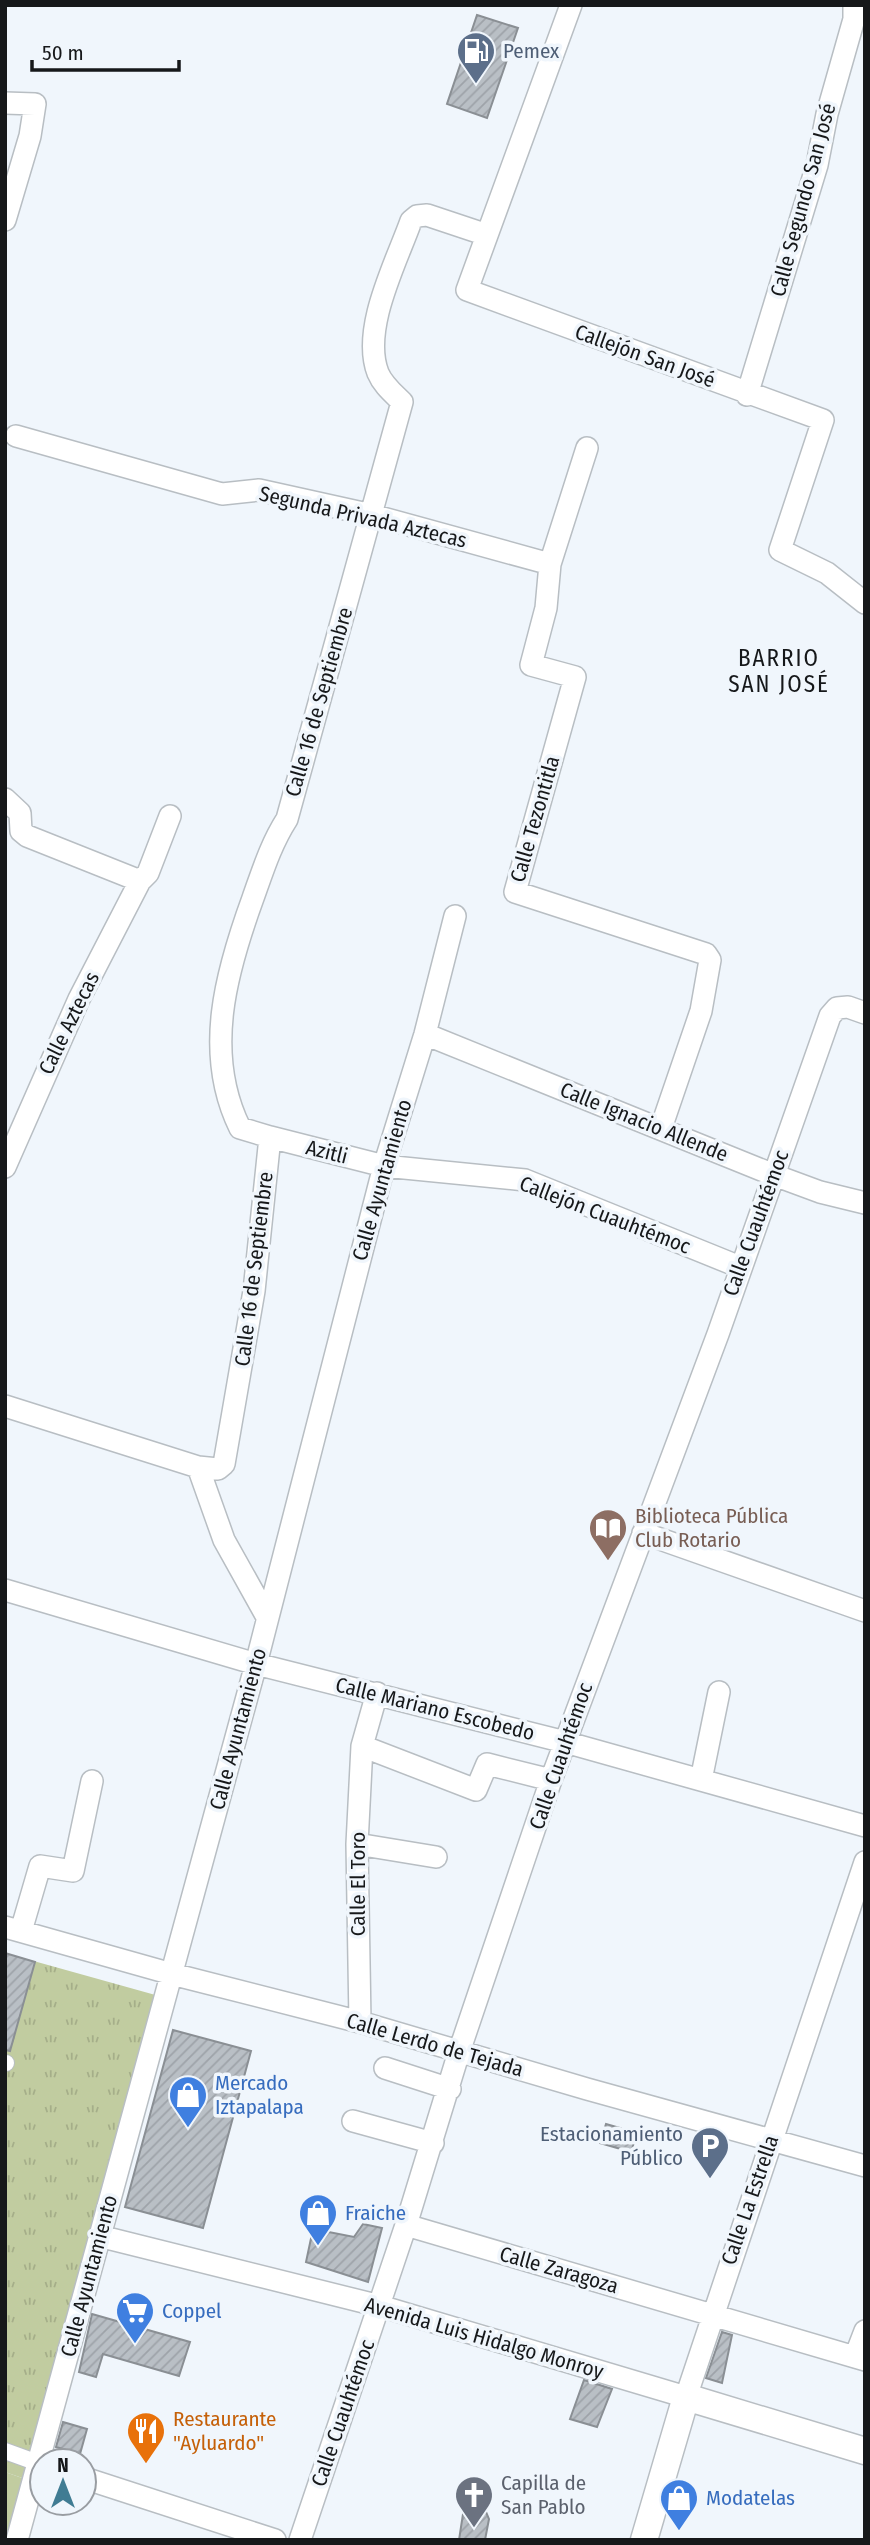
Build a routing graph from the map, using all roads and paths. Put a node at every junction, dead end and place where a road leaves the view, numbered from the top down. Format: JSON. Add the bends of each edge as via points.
{"nodes":[{"id":1,"x":571,"y":5,"type":"edge"},
{"id":2,"x":854,"y":5,"type":"edge"},
{"id":3,"x":5,"y":103,"type":"edge"},
{"id":4,"x":5,"y":220,"type":"edge"},
{"id":5,"x":487,"y":235,"type":"junction"},
{"id":6,"x":747,"y":395,"type":"junction"},
{"id":7,"x":16,"y":436,"type":"dead end"},
{"id":8,"x":587,"y":448,"type":"dead end"},
{"id":9,"x":372,"y":515,"type":"junction"},
{"id":10,"x":550,"y":564,"type":"junction"},
{"id":11,"x":865,"y":603,"type":"edge"},
{"id":12,"x":5,"y":799,"type":"edge"},
{"id":13,"x":170,"y":816,"type":"dead end"},
{"id":14,"x":140,"y":881,"type":"junction"},
{"id":15,"x":455,"y":916,"type":"dead end"},
{"id":16,"x":865,"y":1013,"type":"edge"},
{"id":17,"x":425,"y":1034,"type":"junction"},
{"id":18,"x":662,"y":1128,"type":"junction"},
{"id":19,"x":270,"y":1137,"type":"junction"},
{"id":20,"x":384,"y":1166,"type":"junction"},
{"id":21,"x":5,"y":1167,"type":"edge"},
{"id":22,"x":774,"y":1175,"type":"junction"},
{"id":23,"x":865,"y":1203,"type":"edge"},
{"id":24,"x":740,"y":1267,"type":"junction"},
{"id":25,"x":5,"y":1406,"type":"edge"},
{"id":26,"x":198,"y":1467,"type":"junction"},
{"id":27,"x":643,"y":1533,"type":"junction"},
{"id":28,"x":5,"y":1590,"type":"edge"},
{"id":29,"x":865,"y":1611,"type":"edge"},
{"id":30,"x":267,"y":1617,"type":"junction"},
{"id":31,"x":256,"y":1664,"type":"junction"},
{"id":32,"x":719,"y":1692,"type":"dead end"},
{"id":33,"x":377,"y":1693,"type":"junction"},
{"id":34,"x":565,"y":1742,"type":"junction"},
{"id":35,"x":362,"y":1746,"type":"junction"},
{"id":36,"x":551,"y":1780,"type":"junction"},
{"id":37,"x":701,"y":1780,"type":"junction"},
{"id":38,"x":92,"y":1781,"type":"dead end"},
{"id":39,"x":865,"y":1826,"type":"edge"},
{"id":40,"x":357,"y":1844,"type":"junction"},
{"id":41,"x":436,"y":1857,"type":"dead end"},
{"id":42,"x":865,"y":1862,"type":"edge"},
{"id":43,"x":13,"y":1929,"type":"edge"},
{"id":44,"x":172,"y":1974,"type":"junction"},
{"id":45,"x":360,"y":2022,"type":"junction"},
{"id":46,"x":459,"y":2052,"type":"junction"},
{"id":47,"x":385,"y":2068,"type":"dead end"},
{"id":48,"x":450,"y":2089,"type":"junction"},
{"id":49,"x":354,"y":2121,"type":"dead end"},
{"id":50,"x":771,"y":2140,"type":"junction"},
{"id":51,"x":433,"y":2143,"type":"junction"},
{"id":52,"x":865,"y":2166,"type":"edge"},
{"id":53,"x":407,"y":2225,"type":"junction"},
{"id":54,"x":99,"y":2236,"type":"junction"},
{"id":55,"x":380,"y":2306,"type":"junction"},
{"id":56,"x":712,"y":2314,"type":"junction"},
{"id":57,"x":865,"y":2331,"type":"edge"},
{"id":58,"x":860,"y":2358,"type":"edge"},
{"id":59,"x":686,"y":2398,"type":"junction"},
{"id":60,"x":44,"y":2447,"type":"edge"},
{"id":61,"x":5,"y":2451,"type":"edge"},
{"id":62,"x":865,"y":2451,"type":"edge"},
{"id":63,"x":28,"y":2459,"type":"edge"},
{"id":64,"x":98,"y":2483,"type":"edge"},
{"id":65,"x":28,"y":2503,"type":"edge"},
{"id":66,"x":17,"y":2540,"type":"edge"},
{"id":67,"x":275,"y":2540,"type":"edge"},
{"id":68,"x":300,"y":2540,"type":"edge"},
{"id":69,"x":644,"y":2540,"type":"edge"}],
"edges":[{"from":1,"to":5,"type":"street"},
{"from":2,"to":6,"type":"street","name":"Calle Segundo San José","via":[[817,164]]},
{"from":3,"to":4,"type":"street","via":[[35,104]]},
{"from":5,"to":6,"type":"street","name":"Callejón San José","via":[[467,290]]},
{"from":5,"to":9,"type":"street","name":"Calle 16 de Septiembre","via":[[427,215],[417,215],[411,221],[374,328],[372,347],[378,373],[402,402]]},
{"from":6,"to":11,"type":"street","name":"Callejón San José","via":[[823,420],[780,551],[827,573]]},
{"from":7,"to":9,"type":"street","name":"Segunda Privada Aztecas","via":[[222,494],[259,490]]},
{"from":8,"to":10,"type":"street","name":"Calle Tezontitla"},
{"from":9,"to":10,"type":"street","name":"Segunda Privada Aztecas"},
{"from":9,"to":19,"type":"street","name":"Calle 16 de Septiembre","via":[[286,819],[274,839],[234,948],[222,1003],[221,1063],[230,1108],[240,1128]]},
{"from":10,"to":18,"type":"street","name":"Calle Tezontitla","via":[[546,608],[531,665],[575,677],[515,892],[706,954],[710,960],[701,1012]]},
{"from":12,"to":14,"type":"street","via":[[20,813],[21,831],[27,835]]},
{"from":13,"to":14,"type":"street","name":"Calle Aztecas","via":[[148,873]]},
{"from":14,"to":21,"type":"street","name":"Calle Aztecas","via":[[79,999]]},
{"from":15,"to":17,"type":"street","name":"Calle Ayuntamiento"},
{"from":16,"to":22,"type":"street","name":"Calle Cuauhtémoc","via":[[848,1007],[837,1008],[830,1016]]},
{"from":17,"to":18,"type":"street","name":"Calle Ignacio Allende"},
{"from":17,"to":20,"type":"street","name":"Calle Ayuntamiento"},
{"from":18,"to":22,"type":"street","name":"Calle Ignacio Allende"},
{"from":19,"to":20,"type":"street","name":"Azitli"},
{"from":19,"to":26,"type":"street","name":"Calle 16 de Septiembre","via":[[255,1282],[227,1455],[218,1469]]},
{"from":20,"to":24,"type":"street","name":"Callejón Cuauhtémoc","via":[[526,1180]]},
{"from":20,"to":30,"type":"street","name":"Calle Ayuntamiento"},
{"from":22,"to":23,"type":"street","name":"Calle Ignacio Allende"},
{"from":22,"to":24,"type":"street","name":"Calle Cuauhtémoc"},
{"from":24,"to":27,"type":"street","name":"Calle Cuauhtémoc"},
{"from":25,"to":26,"type":"street"},
{"from":26,"to":30,"type":"street","via":[[224,1540]]},
{"from":27,"to":29,"type":"street"},
{"from":27,"to":34,"type":"street","name":"Calle Cuauhtémoc"},
{"from":28,"to":31,"type":"street","name":"Calle Mariano Escobedo"},
{"from":30,"to":31,"type":"street","name":"Calle Ayuntamiento"},
{"from":31,"to":33,"type":"street","name":"Calle Mariano Escobedo"},
{"from":31,"to":44,"type":"street","name":"Calle Ayuntamiento"},
{"from":32,"to":37,"type":"street"},
{"from":33,"to":34,"type":"street","name":"Calle Mariano Escobedo"},
{"from":33,"to":35,"type":"street","name":"Calle El Toro"},
{"from":34,"to":36,"type":"street","name":"Calle Cuauhtémoc"},
{"from":34,"to":37,"type":"street","name":"Calle Mariano Escobedo"},
{"from":35,"to":36,"type":"street","via":[[477,1790],[487,1764]]},
{"from":35,"to":40,"type":"street","name":"Calle El Toro"},
{"from":36,"to":46,"type":"street","name":"Calle Cuauhtémoc"},
{"from":37,"to":39,"type":"street","name":"Calle Mariano Escobedo"},
{"from":38,"to":43,"type":"street","via":[[73,1871],[40,1866]]},
{"from":40,"to":41,"type":"street"},
{"from":40,"to":45,"type":"street","name":"Calle El Toro"},
{"from":42,"to":50,"type":"street","name":"Calle La Estrella"},
{"from":43,"to":44,"type":"street","name":"Calle Lerdo de Tejada"},
{"from":44,"to":45,"type":"street","name":"Calle Lerdo de Tejada"},
{"from":44,"to":54,"type":"street","name":"Calle Ayuntamiento"},
{"from":45,"to":46,"type":"street","name":"Calle Lerdo de Tejada"},
{"from":46,"to":48,"type":"street","name":"Calle Cuauhtémoc"},
{"from":46,"to":50,"type":"street","name":"Calle Lerdo de Tejada"},
{"from":47,"to":48,"type":"street"},
{"from":48,"to":51,"type":"street","name":"Calle Cuauhtémoc"},
{"from":49,"to":51,"type":"street"},
{"from":50,"to":52,"type":"street","name":"Calle Lerdo de Tejada"},
{"from":50,"to":56,"type":"street","name":"Calle La Estrella"},
{"from":51,"to":53,"type":"street","name":"Calle Cuauhtémoc"},
{"from":53,"to":55,"type":"street","name":"Calle Cuauhtémoc"},
{"from":53,"to":56,"type":"street","name":"Calle Zaragoza"},
{"from":54,"to":55,"type":"street","name":"Avenida Luis Hidalgo Monroy"},
{"from":54,"to":60,"type":"street","name":"Calle Ayuntamiento"},
{"from":55,"to":59,"type":"street","name":"Avenida Luis Hidalgo Monroy"},
{"from":55,"to":68,"type":"street","name":"Calle Cuauhtémoc"},
{"from":56,"to":58,"type":"street","name":"Calle Zaragoza"},
{"from":56,"to":59,"type":"street","name":"Calle La Estrella"},
{"from":57,"to":58,"type":"street"},
{"from":59,"to":62,"type":"street","name":"Avenida Luis Hidalgo Monroy"},
{"from":59,"to":69,"type":"street","name":"Calle La Estrella"},
{"from":61,"to":63,"type":"street"},
{"from":64,"to":67,"type":"street"},
{"from":65,"to":66,"type":"street","name":"Calle Ayuntamiento"}]}
